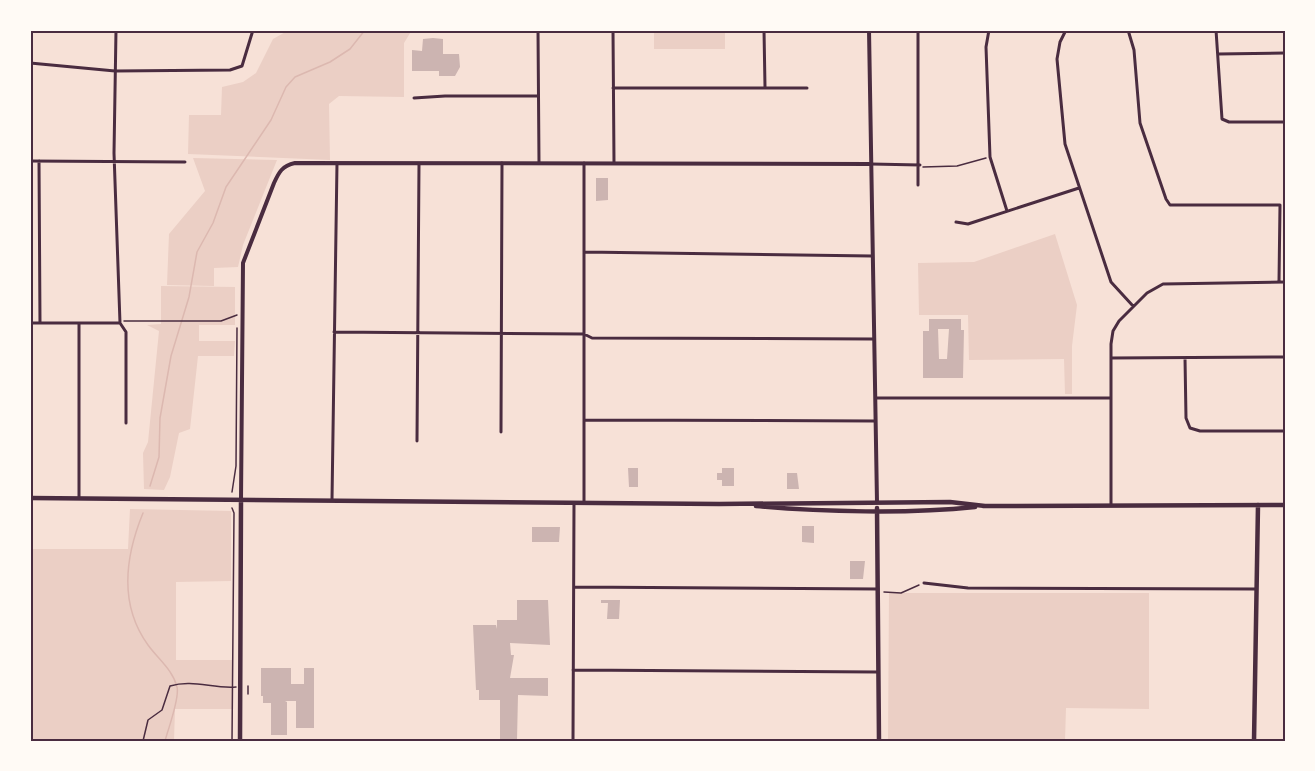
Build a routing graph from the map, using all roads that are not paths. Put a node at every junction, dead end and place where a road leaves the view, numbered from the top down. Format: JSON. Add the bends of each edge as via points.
{"nodes":[{"id":1,"x":116,"y":30,"type":"edge"},
{"id":2,"x":254,"y":30,"type":"edge"},
{"id":3,"x":538,"y":30,"type":"edge"},
{"id":4,"x":613,"y":30,"type":"edge"},
{"id":5,"x":764,"y":30,"type":"edge"},
{"id":6,"x":869,"y":30,"type":"edge"},
{"id":7,"x":918,"y":30,"type":"edge"},
{"id":8,"x":988,"y":30,"type":"edge"},
{"id":9,"x":1066,"y":30,"type":"edge"},
{"id":10,"x":1128,"y":30,"type":"edge"},
{"id":11,"x":1216,"y":30,"type":"edge"},
{"id":12,"x":1285,"y":53,"type":"edge"},
{"id":13,"x":1217,"y":54,"type":"junction"},
{"id":14,"x":30,"y":63,"type":"edge"},
{"id":15,"x":116,"y":71,"type":"junction"},
{"id":16,"x":765,"y":87,"type":"junction"},
{"id":17,"x":807,"y":87,"type":"dead end"},
{"id":18,"x":613,"y":88,"type":"junction"},
{"id":19,"x":538,"y":96,"type":"junction"},
{"id":20,"x":414,"y":98,"type":"dead end"},
{"id":21,"x":1285,"y":122,"type":"edge"},
{"id":22,"x":30,"y":161,"type":"edge"},
{"id":23,"x":39,"y":161,"type":"junction"},
{"id":24,"x":116,"y":162,"type":"junction"},
{"id":25,"x":185,"y":162,"type":"dead end"},
{"id":26,"x":337,"y":163,"type":"junction"},
{"id":27,"x":419,"y":163,"type":"junction"},
{"id":28,"x":502,"y":163,"type":"junction"},
{"id":29,"x":539,"y":163,"type":"junction"},
{"id":30,"x":584,"y":163,"type":"junction"},
{"id":31,"x":614,"y":163,"type":"junction"},
{"id":32,"x":871,"y":164,"type":"junction"},
{"id":33,"x":921,"y":166,"type":"junction"},
{"id":34,"x":918,"y":185,"type":"dead end"},
{"id":35,"x":1079,"y":188,"type":"junction"},
{"id":36,"x":1007,"y":211,"type":"junction"},
{"id":37,"x":956,"y":222,"type":"dead end"},
{"id":38,"x":584,"y":252,"type":"junction"},
{"id":39,"x":872,"y":256,"type":"junction"},
{"id":40,"x":1279,"y":282,"type":"junction"},
{"id":41,"x":1285,"y":282,"type":"edge"},
{"id":42,"x":1133,"y":306,"type":"junction"},
{"id":43,"x":30,"y":323,"type":"edge"},
{"id":44,"x":40,"y":323,"type":"junction"},
{"id":45,"x":120,"y":323,"type":"junction"},
{"id":46,"x":79,"y":324,"type":"junction"},
{"id":47,"x":334,"y":332,"type":"junction"},
{"id":48,"x":418,"y":332,"type":"junction"},
{"id":49,"x":501,"y":333,"type":"junction"},
{"id":50,"x":584,"y":334,"type":"junction"},
{"id":51,"x":873,"y":339,"type":"junction"},
{"id":52,"x":1285,"y":357,"type":"edge"},
{"id":53,"x":1111,"y":358,"type":"junction"},
{"id":54,"x":1185,"y":358,"type":"junction"},
{"id":55,"x":874,"y":398,"type":"junction"},
{"id":56,"x":1110,"y":398,"type":"junction"},
{"id":57,"x":584,"y":420,"type":"junction"},
{"id":58,"x":874,"y":421,"type":"junction"},
{"id":59,"x":126,"y":423,"type":"dead end"},
{"id":60,"x":1285,"y":430,"type":"edge"},
{"id":61,"x":501,"y":432,"type":"dead end"},
{"id":62,"x":417,"y":441,"type":"dead end"},
{"id":63,"x":30,"y":498,"type":"edge"},
{"id":64,"x":79,"y":498,"type":"junction"},
{"id":65,"x":241,"y":500,"type":"junction"},
{"id":66,"x":332,"y":501,"type":"junction"},
{"id":67,"x":877,"y":502,"type":"junction"},
{"id":68,"x":574,"y":503,"type":"junction"},
{"id":69,"x":584,"y":503,"type":"junction"},
{"id":70,"x":741,"y":504,"type":"junction"},
{"id":71,"x":1110,"y":505,"type":"junction"},
{"id":72,"x":1258,"y":505,"type":"junction"},
{"id":73,"x":1285,"y":505,"type":"edge"},
{"id":74,"x":985,"y":506,"type":"junction"},
{"id":75,"x":878,"y":510,"type":"junction"},
{"id":76,"x":924,"y":583,"type":"road end"},
{"id":77,"x":574,"y":587,"type":"junction"},
{"id":78,"x":878,"y":589,"type":"junction"},
{"id":79,"x":1256,"y":589,"type":"junction"},
{"id":80,"x":573,"y":670,"type":"junction"},
{"id":81,"x":879,"y":672,"type":"junction"},
{"id":82,"x":240,"y":741,"type":"edge"},
{"id":83,"x":573,"y":741,"type":"edge"},
{"id":84,"x":879,"y":741,"type":"edge"},
{"id":85,"x":1254,"y":741,"type":"edge"}],
"edges":[{"from":1,"to":15,"type":"street"},
{"from":2,"to":15,"type":"street","via":[[242,66],[230,70]]},
{"from":3,"to":19,"type":"street"},
{"from":4,"to":18,"type":"street"},
{"from":5,"to":16,"type":"street"},
{"from":6,"to":32,"type":"street"},
{"from":7,"to":33,"type":"street"},
{"from":8,"to":36,"type":"street","via":[[990,157]]},
{"from":9,"to":35,"type":"street","via":[[1057,59],[1062,128]]},
{"from":10,"to":40,"type":"street","via":[[1134,50],[1140,123],[1166,199],[1170,205],[1280,205]]},
{"from":11,"to":13,"type":"street"},
{"from":12,"to":13,"type":"street"},
{"from":13,"to":21,"type":"street","via":[[1222,119]]},
{"from":14,"to":15,"type":"street"},
{"from":15,"to":24,"type":"street"},
{"from":16,"to":17,"type":"street"},
{"from":16,"to":18,"type":"street"},
{"from":18,"to":31,"type":"street"},
{"from":19,"to":20,"type":"street"},
{"from":19,"to":29,"type":"street"},
{"from":22,"to":23,"type":"street"},
{"from":23,"to":24,"type":"street"},
{"from":23,"to":44,"type":"street"},
{"from":24,"to":25,"type":"street"},
{"from":24,"to":45,"type":"street"},
{"from":26,"to":27,"type":"street"},
{"from":26,"to":47,"type":"street"},
{"from":26,"to":65,"type":"street","via":[[295,163],[279,172],[243,263]]},
{"from":27,"to":28,"type":"street"},
{"from":27,"to":48,"type":"street"},
{"from":28,"to":29,"type":"street"},
{"from":28,"to":49,"type":"street"},
{"from":29,"to":30,"type":"street"},
{"from":30,"to":31,"type":"street"},
{"from":30,"to":38,"type":"street"},
{"from":31,"to":32,"type":"street"},
{"from":32,"to":33,"type":"street"},
{"from":32,"to":39,"type":"street"},
{"from":33,"to":34,"type":"street"},
{"from":35,"to":36,"type":"street"},
{"from":35,"to":42,"type":"street","via":[[1111,282]]},
{"from":36,"to":37,"type":"street","via":[[968,224]]},
{"from":38,"to":39,"type":"street"},
{"from":38,"to":50,"type":"street"},
{"from":39,"to":51,"type":"street"},
{"from":40,"to":41,"type":"street"},
{"from":40,"to":42,"type":"street","via":[[1168,283],[1151,290]]},
{"from":42,"to":53,"type":"street","via":[[1113,331]]},
{"from":43,"to":44,"type":"street"},
{"from":44,"to":46,"type":"street"},
{"from":45,"to":46,"type":"street"},
{"from":45,"to":59,"type":"street","via":[[126,332]]},
{"from":46,"to":64,"type":"street"},
{"from":47,"to":48,"type":"street"},
{"from":47,"to":66,"type":"street"},
{"from":48,"to":49,"type":"street"},
{"from":48,"to":62,"type":"street"},
{"from":49,"to":50,"type":"street"},
{"from":49,"to":61,"type":"street"},
{"from":50,"to":51,"type":"street","via":[[592,338]]},
{"from":50,"to":57,"type":"street"},
{"from":51,"to":55,"type":"street"},
{"from":52,"to":54,"type":"street"},
{"from":53,"to":54,"type":"street"},
{"from":53,"to":56,"type":"street"},
{"from":54,"to":60,"type":"street","via":[[1186,418],[1190,428]]},
{"from":55,"to":56,"type":"street"},
{"from":55,"to":58,"type":"street"},
{"from":56,"to":71,"type":"street"},
{"from":57,"to":58,"type":"street"},
{"from":57,"to":69,"type":"street"},
{"from":58,"to":67,"type":"street"},
{"from":63,"to":64,"type":"main road"},
{"from":64,"to":65,"type":"main road"},
{"from":65,"to":66,"type":"main road"},
{"from":65,"to":82,"type":"main road"},
{"from":66,"to":68,"type":"main road"},
{"from":67,"to":70,"type":"main road"},
{"from":67,"to":74,"type":"main road"},
{"from":67,"to":75,"type":"main road"},
{"from":68,"to":69,"type":"main road"},
{"from":68,"to":77,"type":"street"},
{"from":69,"to":70,"type":"main road"},
{"from":70,"to":75,"type":"main road"},
{"from":71,"to":72,"type":"main road"},
{"from":71,"to":74,"type":"main road"},
{"from":72,"to":73,"type":"main road"},
{"from":72,"to":79,"type":"main road"},
{"from":74,"to":75,"type":"main road"},
{"from":75,"to":78,"type":"main road"},
{"from":76,"to":79,"type":"street","via":[[968,588]]},
{"from":77,"to":78,"type":"street"},
{"from":77,"to":80,"type":"street"},
{"from":78,"to":81,"type":"main road"},
{"from":79,"to":85,"type":"main road"},
{"from":80,"to":81,"type":"street"},
{"from":80,"to":83,"type":"street"},
{"from":81,"to":84,"type":"main road"}]}
